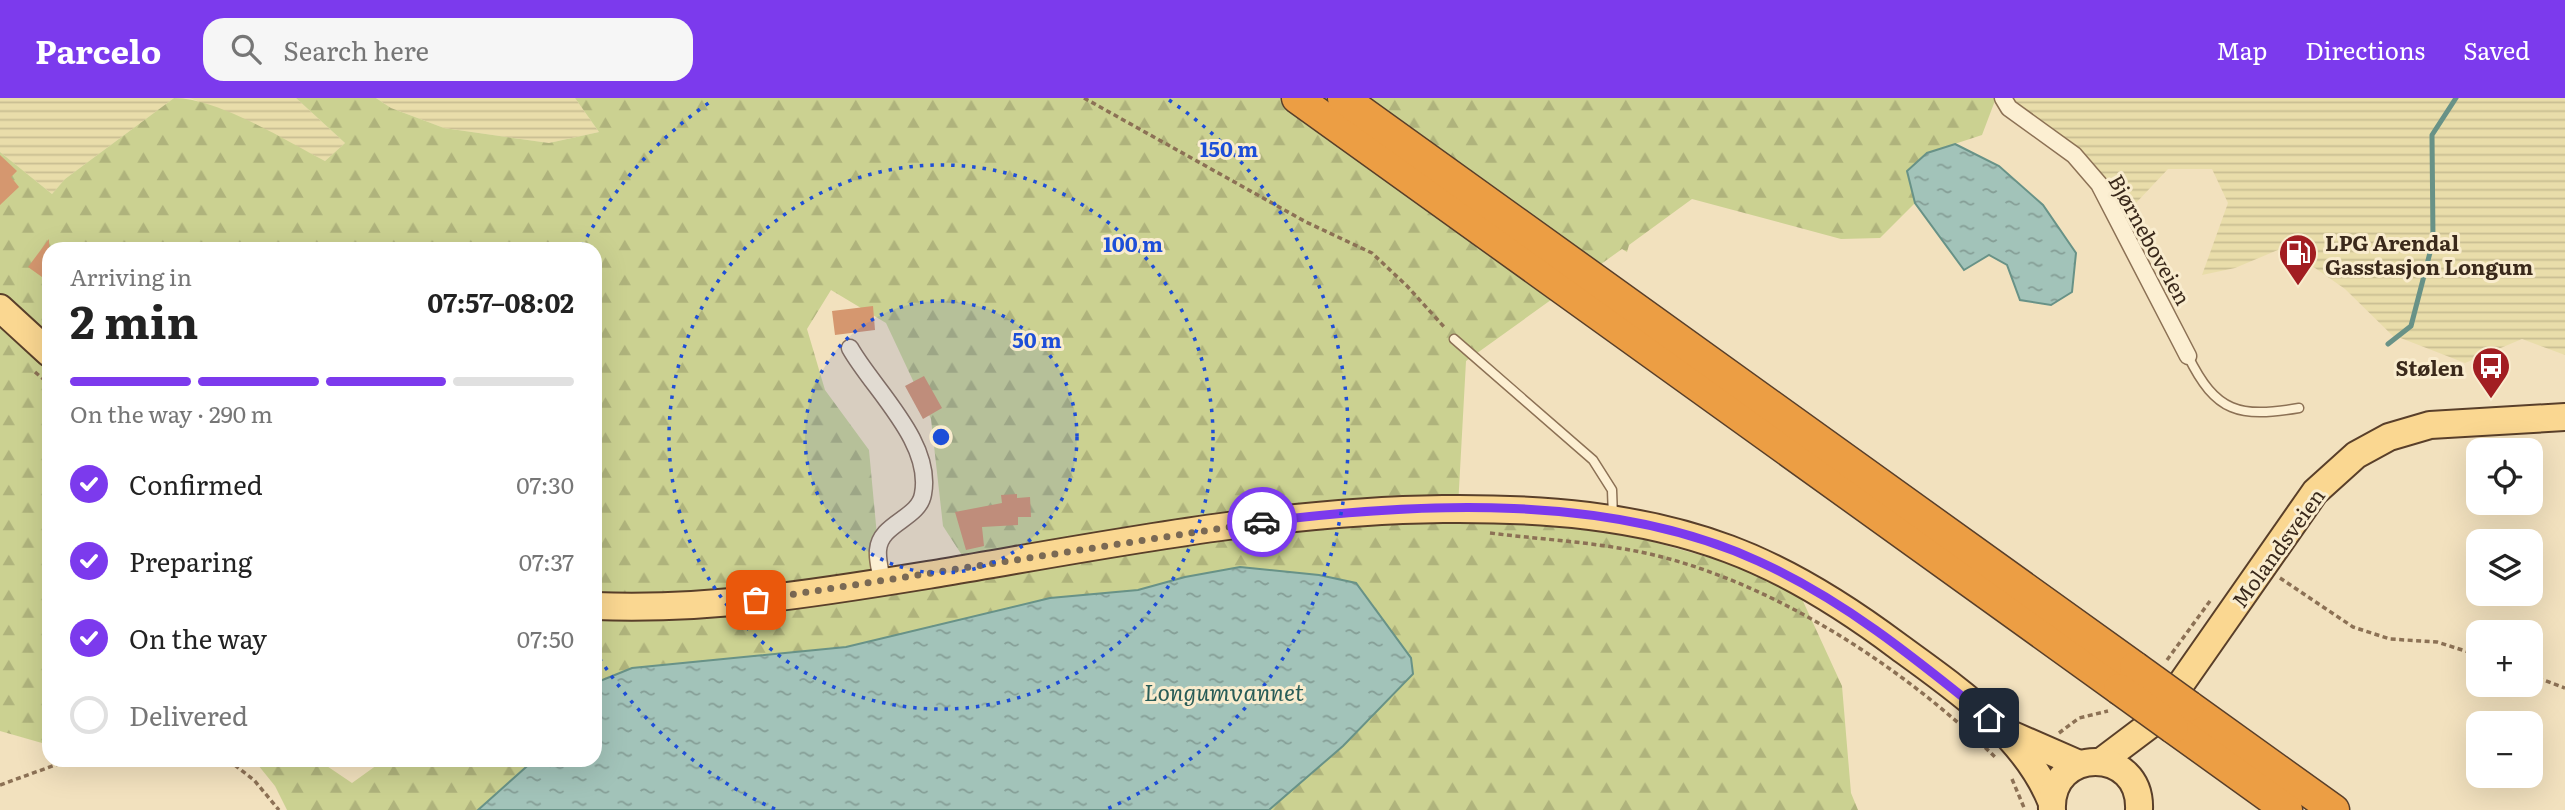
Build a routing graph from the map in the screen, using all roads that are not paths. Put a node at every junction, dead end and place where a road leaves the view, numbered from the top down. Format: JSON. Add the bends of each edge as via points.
{"nodes":[{"id":1,"x":1297,"y":98,"type":"edge"},
{"id":2,"x":1343,"y":98,"type":"edge"},
{"id":3,"x":2003,"y":98,"type":"edge"},
{"id":4,"x":0,"y":308,"type":"edge"},
{"id":5,"x":1454,"y":338,"type":"road end"},
{"id":6,"x":42,"y":347,"type":"edge"},
{"id":7,"x":850,"y":348,"type":"dead end"},
{"id":8,"x":2188,"y":356,"type":"joint"},
{"id":9,"x":2299,"y":408,"type":"dead end"},
{"id":10,"x":2565,"y":417,"type":"edge"},
{"id":11,"x":1613,"y":520,"type":"junction"},
{"id":12,"x":882,"y":582,"type":"junction"},
{"id":13,"x":602,"y":606,"type":"edge"},
{"id":14,"x":2127,"y":678,"type":"junction"},
{"id":15,"x":2172,"y":718,"type":"junction"},
{"id":16,"x":2007,"y":733,"type":"junction"},
{"id":17,"x":2091,"y":763,"type":"junction"},
{"id":18,"x":2134,"y":784,"type":"junction"},
{"id":19,"x":2052,"y":805,"type":"edge"},
{"id":20,"x":2139,"y":810,"type":"edge"},
{"id":21,"x":2287,"y":810,"type":"edge"},
{"id":22,"x":2334,"y":810,"type":"edge"}],
"edges":[{"from":1,"to":14,"type":"highway"},
{"from":2,"to":14,"type":"highway"},
{"from":3,"to":8,"type":"street","name":"Bjørneboveien","via":[[2074,155],[2099,184]]},
{"from":4,"to":6,"type":"main road"},
{"from":5,"to":11,"type":"lane","via":[[1593,460],[1612,490]]},
{"from":7,"to":12,"type":"street","via":[[905,424],[924,480],[919,506],[880,541]]},
{"from":8,"to":9,"type":"lane","via":[[2205,387],[2228,407],[2253,414]]},
{"from":10,"to":15,"type":"main road","name":"Molandsveien","via":[[2430,425],[2389,437],[2356,455],[2315,492]]},
{"from":11,"to":12,"type":"main road","via":[[1504,509],[1323,515],[1145,538]]},
{"from":11,"to":16,"type":"main road","via":[[1727,548],[1791,578],[1868,623]]},
{"from":12,"to":13,"type":"main road","via":[[712,604]]},
{"from":14,"to":15,"type":"highway","bridge":true},
{"from":15,"to":17,"type":"main road","name":"Molandsveien"},
{"from":15,"to":18,"type":"main road","name":"Molandsveien"},
{"from":15,"to":21,"type":"highway"},
{"from":15,"to":22,"type":"highway"},
{"from":16,"to":17,"type":"main road"},
{"from":16,"to":19,"type":"main road","via":[[2047,789]]},
{"from":17,"to":18,"type":"main road","via":[[2121,769]]},
{"from":17,"to":19,"type":"main road","name":"Molandsveien","via":[[2060,778]]},
{"from":18,"to":20,"type":"main road"}]}
